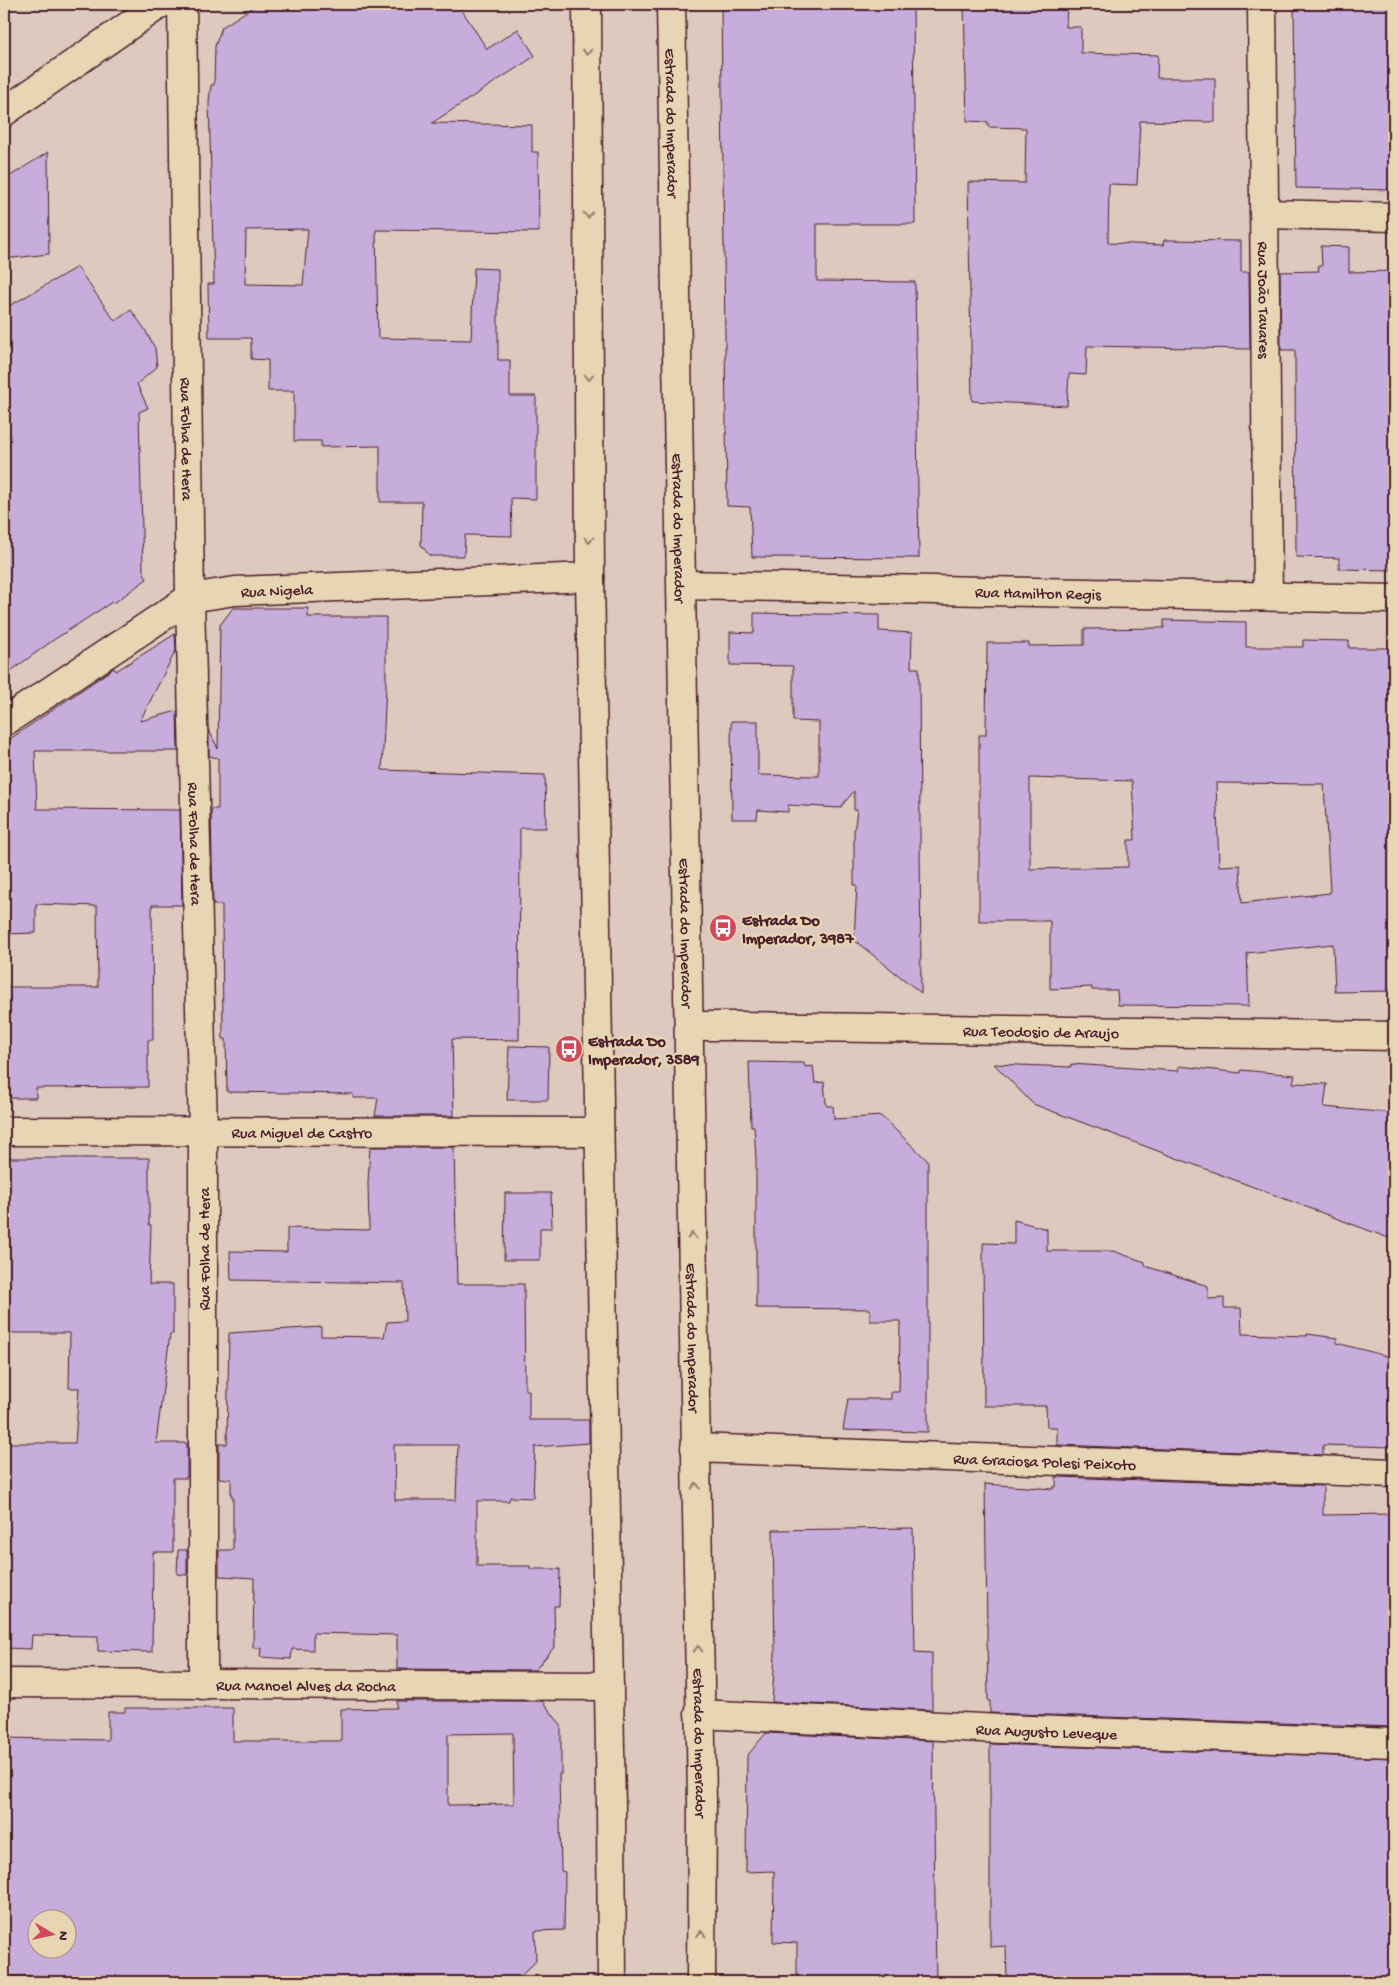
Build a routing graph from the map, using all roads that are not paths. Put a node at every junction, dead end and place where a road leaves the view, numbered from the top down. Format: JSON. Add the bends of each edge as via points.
{"nodes":[{"id":1,"x":160,"y":4,"type":"edge"},
{"id":2,"x":182,"y":4,"type":"edge"},
{"id":3,"x":587,"y":4,"type":"edge"},
{"id":4,"x":671,"y":4,"type":"edge"},
{"id":5,"x":1262,"y":4,"type":"edge"},
{"id":6,"x":4,"y":112,"type":"edge"},
{"id":7,"x":1264,"y":214,"type":"junction"},
{"id":8,"x":1394,"y":217,"type":"edge"},
{"id":9,"x":590,"y":577,"type":"junction"},
{"id":10,"x":682,"y":584,"type":"junction"},
{"id":11,"x":1268,"y":596,"type":"junction"},
{"id":12,"x":190,"y":598,"type":"junction"},
{"id":13,"x":1394,"y":599,"type":"edge"},
{"id":14,"x":4,"y":722,"type":"edge"},
{"id":15,"x":689,"y":1026,"type":"junction"},
{"id":16,"x":1394,"y":1036,"type":"edge"},
{"id":17,"x":4,"y":1131,"type":"edge"},
{"id":18,"x":203,"y":1131,"type":"junction"},
{"id":19,"x":599,"y":1132,"type":"junction"},
{"id":20,"x":695,"y":1448,"type":"junction"},
{"id":21,"x":1394,"y":1473,"type":"edge"},
{"id":22,"x":4,"y":1683,"type":"edge"},
{"id":23,"x":203,"y":1685,"type":"junction"},
{"id":24,"x":609,"y":1686,"type":"junction"},
{"id":25,"x":699,"y":1714,"type":"junction"},
{"id":26,"x":1394,"y":1743,"type":"edge"},
{"id":27,"x":612,"y":1982,"type":"edge"},
{"id":28,"x":701,"y":1982,"type":"edge"}],
"edges":[{"from":1,"to":6,"type":"street"},
{"from":2,"to":12,"type":"street","name":"Rua Folha de Hera"},
{"from":3,"to":9,"type":"street","one_way":true},
{"from":4,"to":10,"type":"street","name":"Estrada do Imperador"},
{"from":5,"to":7,"type":"street","name":"Rua João Tavares"},
{"from":7,"to":8,"type":"street"},
{"from":7,"to":11,"type":"street","name":"Rua João Tavares"},
{"from":9,"to":12,"type":"street","name":"Rua Nigela","via":[[235,591]]},
{"from":9,"to":19,"type":"street"},
{"from":10,"to":11,"type":"street","name":"Rua Hamilton Regis"},
{"from":10,"to":15,"type":"street","name":"Estrada do Imperador"},
{"from":11,"to":13,"type":"street","name":"Rua Hamilton Regis"},
{"from":12,"to":14,"type":"street","name":"Rua Nigela"},
{"from":12,"to":18,"type":"street","name":"Rua Folha de Hera"},
{"from":15,"to":16,"type":"street","name":"Rua Teodosio de Araujo"},
{"from":20,"to":15,"type":"street","name":"Estrada do Imperador","one_way":true},
{"from":17,"to":18,"type":"street","name":"Rua Miguel de Castro"},
{"from":18,"to":19,"type":"street","name":"Rua Miguel de Castro"},
{"from":18,"to":23,"type":"street","name":"Rua Folha de Hera"},
{"from":19,"to":24,"type":"street"},
{"from":20,"to":21,"type":"street","name":"Rua Graciosa Polesi Peixoto"},
{"from":25,"to":20,"type":"street","name":"Estrada do Imperador","one_way":true},
{"from":22,"to":23,"type":"street","name":"Rua Manoel Alves da Rocha"},
{"from":23,"to":24,"type":"street","name":"Rua Manoel Alves da Rocha"},
{"from":24,"to":27,"type":"street"},
{"from":25,"to":26,"type":"street","name":"Rua Augusto Leveque"},
{"from":28,"to":25,"type":"street","name":"Estrada do Imperador","one_way":true}]}
